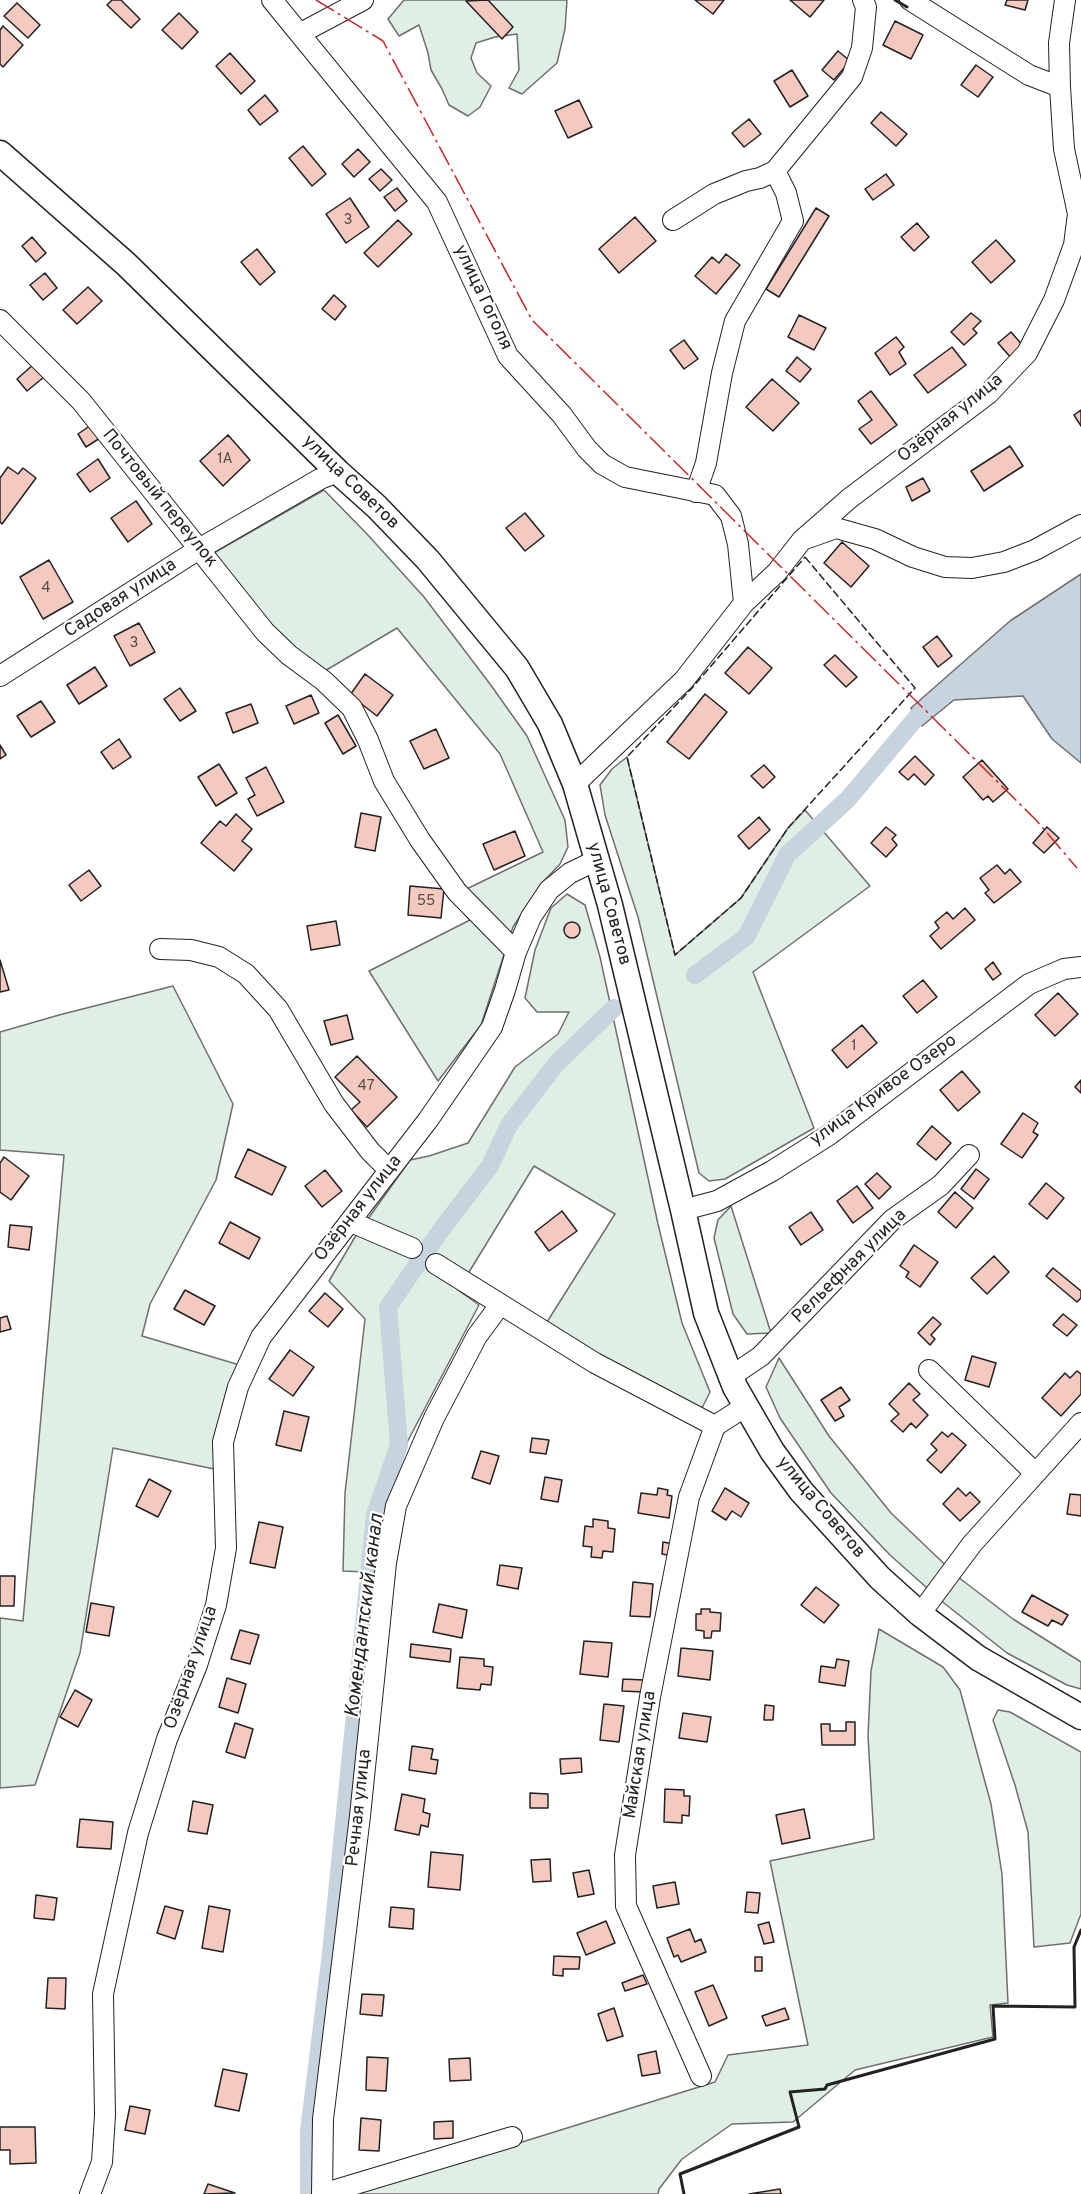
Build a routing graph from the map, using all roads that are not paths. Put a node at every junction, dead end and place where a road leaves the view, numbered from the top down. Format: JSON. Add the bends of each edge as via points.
{"nodes":[{"id":1,"x":272,"y":0,"type":"edge"},
{"id":2,"x":363,"y":0,"type":"edge"},
{"id":3,"x":863,"y":0,"type":"edge"},
{"id":4,"x":910,"y":0,"type":"edge"},
{"id":5,"x":1065,"y":0,"type":"edge"},
{"id":6,"x":301,"y":33,"type":"junction"},
{"id":7,"x":1060,"y":87,"type":"junction"},
{"id":8,"x":0,"y":153,"type":"edge"},
{"id":9,"x":774,"y":171,"type":"junction"},
{"id":10,"x":1080,"y":214,"type":"edge"},
{"id":11,"x":673,"y":220,"type":"dead end"},
{"id":12,"x":0,"y":320,"type":"edge"},
{"id":13,"x":338,"y":472,"type":"junction"},
{"id":14,"x":696,"y":492,"type":"junction"},
{"id":15,"x":1081,"y":525,"type":"edge"},
{"id":16,"x":802,"y":540,"type":"junction"},
{"id":17,"x":199,"y":549,"type":"junction"},
{"id":18,"x":744,"y":603,"type":"junction"},
{"id":19,"x":0,"y":676,"type":"edge"},
{"id":20,"x":575,"y":784,"type":"junction"},
{"id":21,"x":597,"y":860,"type":"junction"},
{"id":22,"x":160,"y":949,"type":"dead end"},
{"id":23,"x":516,"y":952,"type":"junction"},
{"id":24,"x":1081,"y":967,"type":"edge"},
{"id":25,"x":969,"y":1155,"type":"dead end"},
{"id":26,"x":389,"y":1170,"type":"junction"},
{"id":27,"x":683,"y":1210,"type":"junction"},
{"id":28,"x":351,"y":1222,"type":"junction"},
{"id":29,"x":412,"y":1248,"type":"dead end"},
{"id":30,"x":436,"y":1264,"type":"dead end"},
{"id":31,"x":500,"y":1305,"type":"junction"},
{"id":32,"x":929,"y":1370,"type":"dead end"},
{"id":33,"x":730,"y":1377,"type":"junction"},
{"id":34,"x":746,"y":1406,"type":"junction"},
{"id":35,"x":1081,"y":1423,"type":"edge"},
{"id":36,"x":715,"y":1426,"type":"junction"},
{"id":37,"x":1035,"y":1473,"type":"junction"},
{"id":38,"x":920,"y":1614,"type":"junction"},
{"id":39,"x":1081,"y":1717,"type":"edge"},
{"id":40,"x":700,"y":2076,"type":"dead end"},
{"id":41,"x":512,"y":2137,"type":"dead end"},
{"id":42,"x":93,"y":2193,"type":"edge"},
{"id":43,"x":322,"y":2194,"type":"edge"}],
"edges":[{"from":1,"to":6,"type":"street","name":"улица Гоголя"},
{"from":2,"to":6,"type":"street"},
{"from":3,"to":9,"type":"street","via":[[866,7],[862,48],[852,77]]},
{"from":4,"to":7,"type":"street","via":[[1029,75]]},
{"from":5,"to":7,"type":"street","name":"Озёрная улица","via":[[1059,44]]},
{"from":6,"to":14,"type":"street","name":"улица Гоголя","via":[[437,202],[508,356],[587,449],[602,464],[625,477]]},
{"from":7,"to":10,"type":"street","name":"Озёрная улица","via":[[1064,149]]},
{"from":8,"to":13,"type":"main road","name":"улица Советов","via":[[126,264]]},
{"from":9,"to":11,"type":"street","via":[[714,194]]},
{"from":9,"to":14,"type":"street","via":[[786,193],[793,221],[735,321],[706,463]]},
{"from":10,"to":16,"type":"street","name":"Озёрная улица","via":[[1074,245],[1054,300],[1027,353],[988,394],[850,498]]},
{"from":12,"to":17,"type":"street","name":"Почтовый переулок","via":[[81,401]]},
{"from":13,"to":17,"type":"street","name":"Садовая улица"},
{"from":13,"to":20,"type":"main road","name":"улица Советов","via":[[428,560],[517,668],[549,724]]},
{"from":14,"to":18,"type":"street","name":"улица Гоголя","via":[[715,495],[731,516]]},
{"from":15,"to":16,"type":"street","via":[[1035,550],[1004,562],[972,568],[945,567],[836,528]]},
{"from":16,"to":18,"type":"street","name":"Озёрная улица","via":[[777,572]]},
{"from":17,"to":19,"type":"street","name":"Садовая улица"},
{"from":17,"to":23,"type":"street","name":"Почтовый переулок","via":[[265,632],[352,708],[384,782],[426,849],[457,892]]},
{"from":18,"to":20,"type":"street","name":"Озёрная улица","via":[[684,680]]},
{"from":20,"to":21,"type":"main road","name":"улица Советов"},
{"from":21,"to":23,"type":"street","name":"Озёрная улица","via":[[570,873],[549,890],[531,916]]},
{"from":21,"to":27,"type":"main road","name":"улица Советов"},
{"from":22,"to":26,"type":"street","via":[[191,950],[219,957],[246,974],[278,1010],[334,1104]]},
{"from":23,"to":26,"type":"street","name":"Озёрная улица","via":[[492,1027]]},
{"from":24,"to":27,"type":"street","name":"улица Кривое Озеро","via":[[1064,969],[1029,984],[829,1134],[772,1171],[717,1202]]},
{"from":25,"to":33,"type":"street","name":"Рельефная улица","via":[[941,1185],[892,1220],[761,1356]]},
{"from":26,"to":28,"type":"street","name":"Озёрная улица"},
{"from":27,"to":33,"type":"main road","name":"улица Советов","via":[[706,1313]]},
{"from":28,"to":29,"type":"street"},
{"from":28,"to":42,"type":"street","name":"Озёрная улица","via":[[261,1337],[238,1387],[223,1442],[226,1548],[216,1605],[138,1833],[103,1994],[104,2127],[102,2162]]},
{"from":30,"to":31,"type":"street"},
{"from":31,"to":36,"type":"street","via":[[595,1363]]},
{"from":31,"to":43,"type":"street","name":"Речная улица","via":[[477,1336],[434,1418],[396,1506],[386,1563],[323,2119]]},
{"from":32,"to":37,"type":"street"},
{"from":33,"to":34,"type":"main road","name":"улица Советов"},
{"from":34,"to":36,"type":"street"},
{"from":34,"to":38,"type":"main road","name":"улица Советов","via":[[801,1491],[880,1578]]},
{"from":35,"to":37,"type":"street"},
{"from":36,"to":40,"type":"street","name":"Майская улица","via":[[690,1497],[650,1697],[625,1855],[626,1906]]},
{"from":37,"to":38,"type":"street","via":[[972,1544]]},
{"from":38,"to":39,"type":"main road","name":"улица Советов","via":[[978,1658]]},
{"from":41,"to":43,"type":"street","name":"Речная улица"}]}
